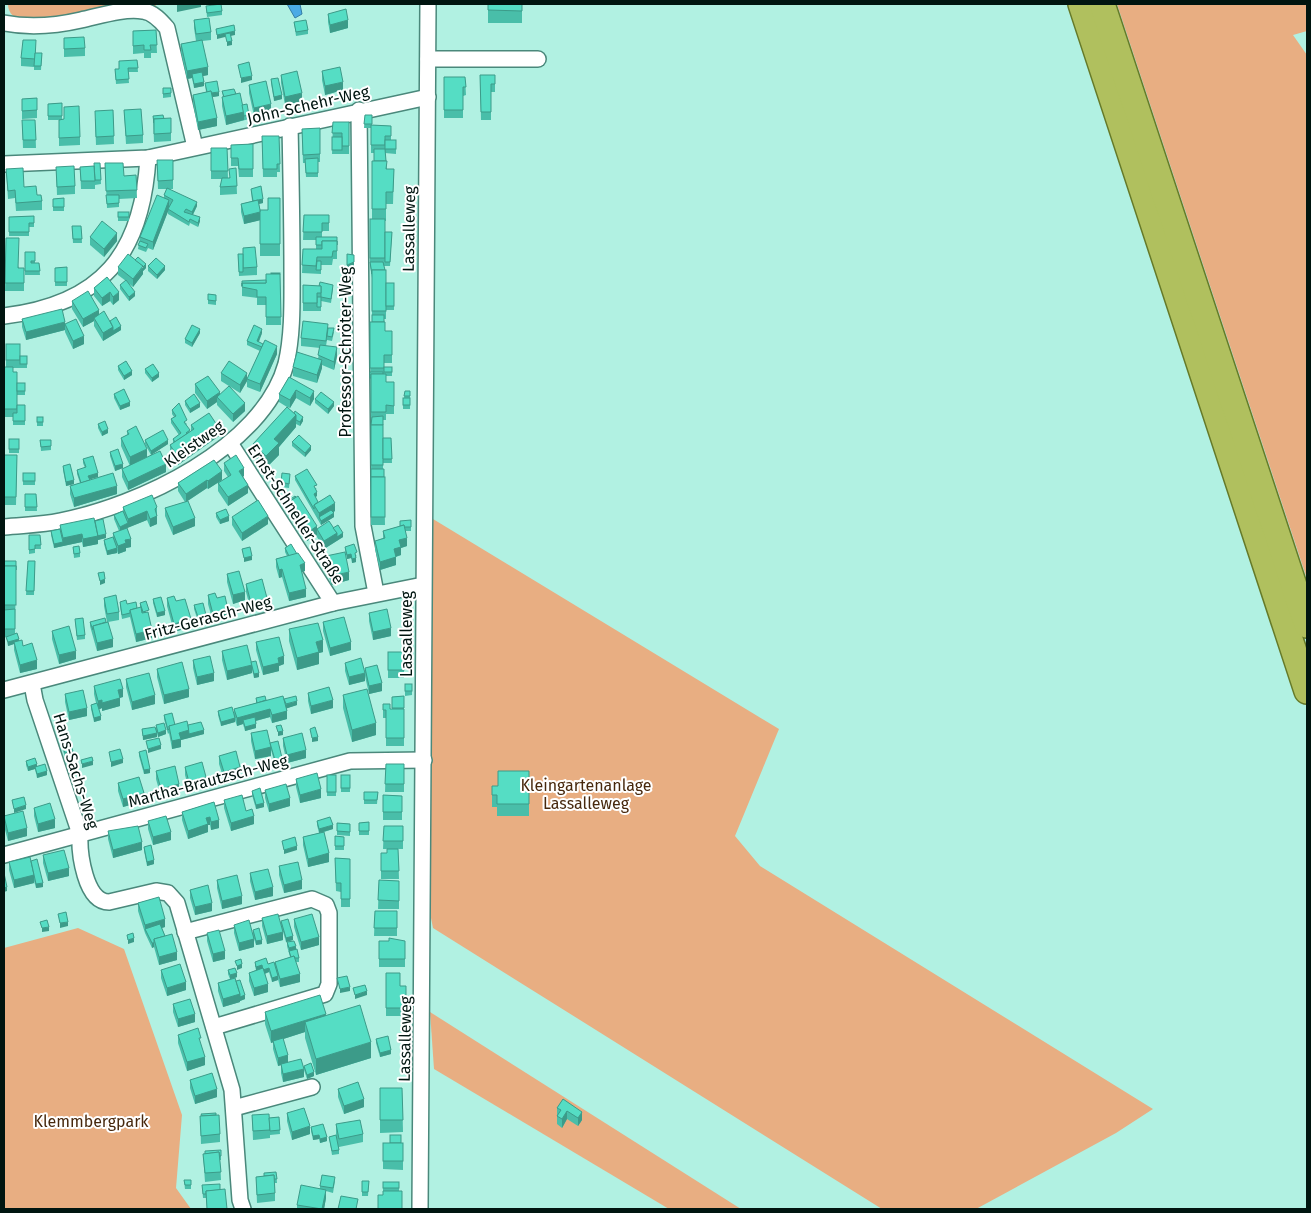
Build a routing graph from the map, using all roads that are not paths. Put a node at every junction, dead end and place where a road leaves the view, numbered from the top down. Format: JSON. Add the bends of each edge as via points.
{"nodes":[{"id":1,"x":428,"y":4,"type":"edge"},
{"id":2,"x":1081,"y":4,"type":"edge"},
{"id":3,"x":1102,"y":4,"type":"edge"},
{"id":4,"x":4,"y":23,"type":"edge"},
{"id":5,"x":428,"y":59,"type":"junction"},
{"id":6,"x":538,"y":59,"type":"dead end"},
{"id":7,"x":428,"y":97,"type":"junction"},
{"id":8,"x":359,"y":110,"type":"junction"},
{"id":9,"x":290,"y":126,"type":"junction"},
{"id":10,"x":195,"y":147,"type":"junction"},
{"id":11,"x":148,"y":158,"type":"junction"},
{"id":12,"x":4,"y":164,"type":"edge"},
{"id":13,"x":4,"y":316,"type":"edge"},
{"id":14,"x":230,"y":443,"type":"junction"},
{"id":15,"x":4,"y":527,"type":"edge"},
{"id":16,"x":423,"y":585,"type":"junction"},
{"id":17,"x":376,"y":593,"type":"junction"},
{"id":18,"x":333,"y":603,"type":"junction"},
{"id":19,"x":1307,"y":625,"type":"edge"},
{"id":20,"x":32,"y":684,"type":"junction"},
{"id":21,"x":4,"y":690,"type":"edge"},
{"id":22,"x":1307,"y":691,"type":"edge"},
{"id":23,"x":424,"y":760,"type":"junction"},
{"id":24,"x":80,"y":834,"type":"junction"},
{"id":25,"x":4,"y":855,"type":"edge"},
{"id":26,"x":185,"y":932,"type":"junction"},
{"id":27,"x":214,"y":1027,"type":"junction"},
{"id":28,"x":312,"y":1088,"type":"dead end"},
{"id":29,"x":234,"y":1108,"type":"junction"},
{"id":30,"x":243,"y":1209,"type":"edge"},
{"id":31,"x":420,"y":1209,"type":"edge"}],
"edges":[{"from":1,"to":5,"type":"street","name":"Lassalleweg"},
{"from":2,"to":22,"type":"highway"},
{"from":3,"to":19,"type":"highway"},
{"from":4,"to":10,"type":"street","via":[[42,26],[143,10],[158,18],[167,28]]},
{"from":5,"to":6,"type":"street"},
{"from":5,"to":7,"type":"street","name":"Lassalleweg"},
{"from":7,"to":8,"type":"street","name":"John-Schehr-Weg"},
{"from":7,"to":16,"type":"street","name":"Lassalleweg"},
{"from":8,"to":9,"type":"street","name":"John-Schehr-Weg"},
{"from":8,"to":17,"type":"street","name":"Professor-Schröter-Weg","via":[[363,526]]},
{"from":9,"to":10,"type":"street","name":"John-Schehr-Weg"},
{"from":9,"to":14,"type":"street","name":"Kleistweg","via":[[292,298],[286,364],[276,388],[256,418]]},
{"from":10,"to":11,"type":"street","name":"John-Schehr-Weg"},
{"from":11,"to":12,"type":"street","name":"John-Schehr-Weg"},
{"from":11,"to":13,"type":"street","via":[[140,217],[135,232],[116,262],[89,288],[67,300],[42,310]]},
{"from":14,"to":15,"type":"street","name":"Kleistweg","via":[[180,477],[134,500],[59,522]]},
{"from":14,"to":18,"type":"street","name":"Ernst-Schneller-Straße"},
{"from":16,"to":17,"type":"street","name":"Fritz-Gerasch-Weg"},
{"from":16,"to":23,"type":"street","name":"Lassalleweg"},
{"from":17,"to":18,"type":"street","name":"Fritz-Gerasch-Weg"},
{"from":18,"to":20,"type":"street","name":"Fritz-Gerasch-Weg"},
{"from":20,"to":21,"type":"street","name":"Fritz-Gerasch-Weg"},
{"from":20,"to":24,"type":"street","name":"Hans-Sachs-Weg"},
{"from":23,"to":24,"type":"street","name":"Martha-Brautzsch-Weg","via":[[350,761]]},
{"from":23,"to":31,"type":"street","name":"Lassalleweg"},
{"from":24,"to":25,"type":"street","name":"Martha-Brautzsch-Weg"},
{"from":24,"to":26,"type":"street","name":"Hans-Sachs-Weg","via":[[79,849],[93,895],[110,902],[156,890],[168,893],[177,903]]},
{"from":26,"to":27,"type":"street","name":"Hans-Sachs-Weg"},
{"from":26,"to":27,"type":"street","via":[[312,899],[326,905],[329,913],[329,984],[325,994]]},
{"from":27,"to":29,"type":"street","name":"Hans-Sachs-Weg"},
{"from":28,"to":29,"type":"street"},
{"from":29,"to":30,"type":"street","name":"Hans-Sachs-Weg"}]}
